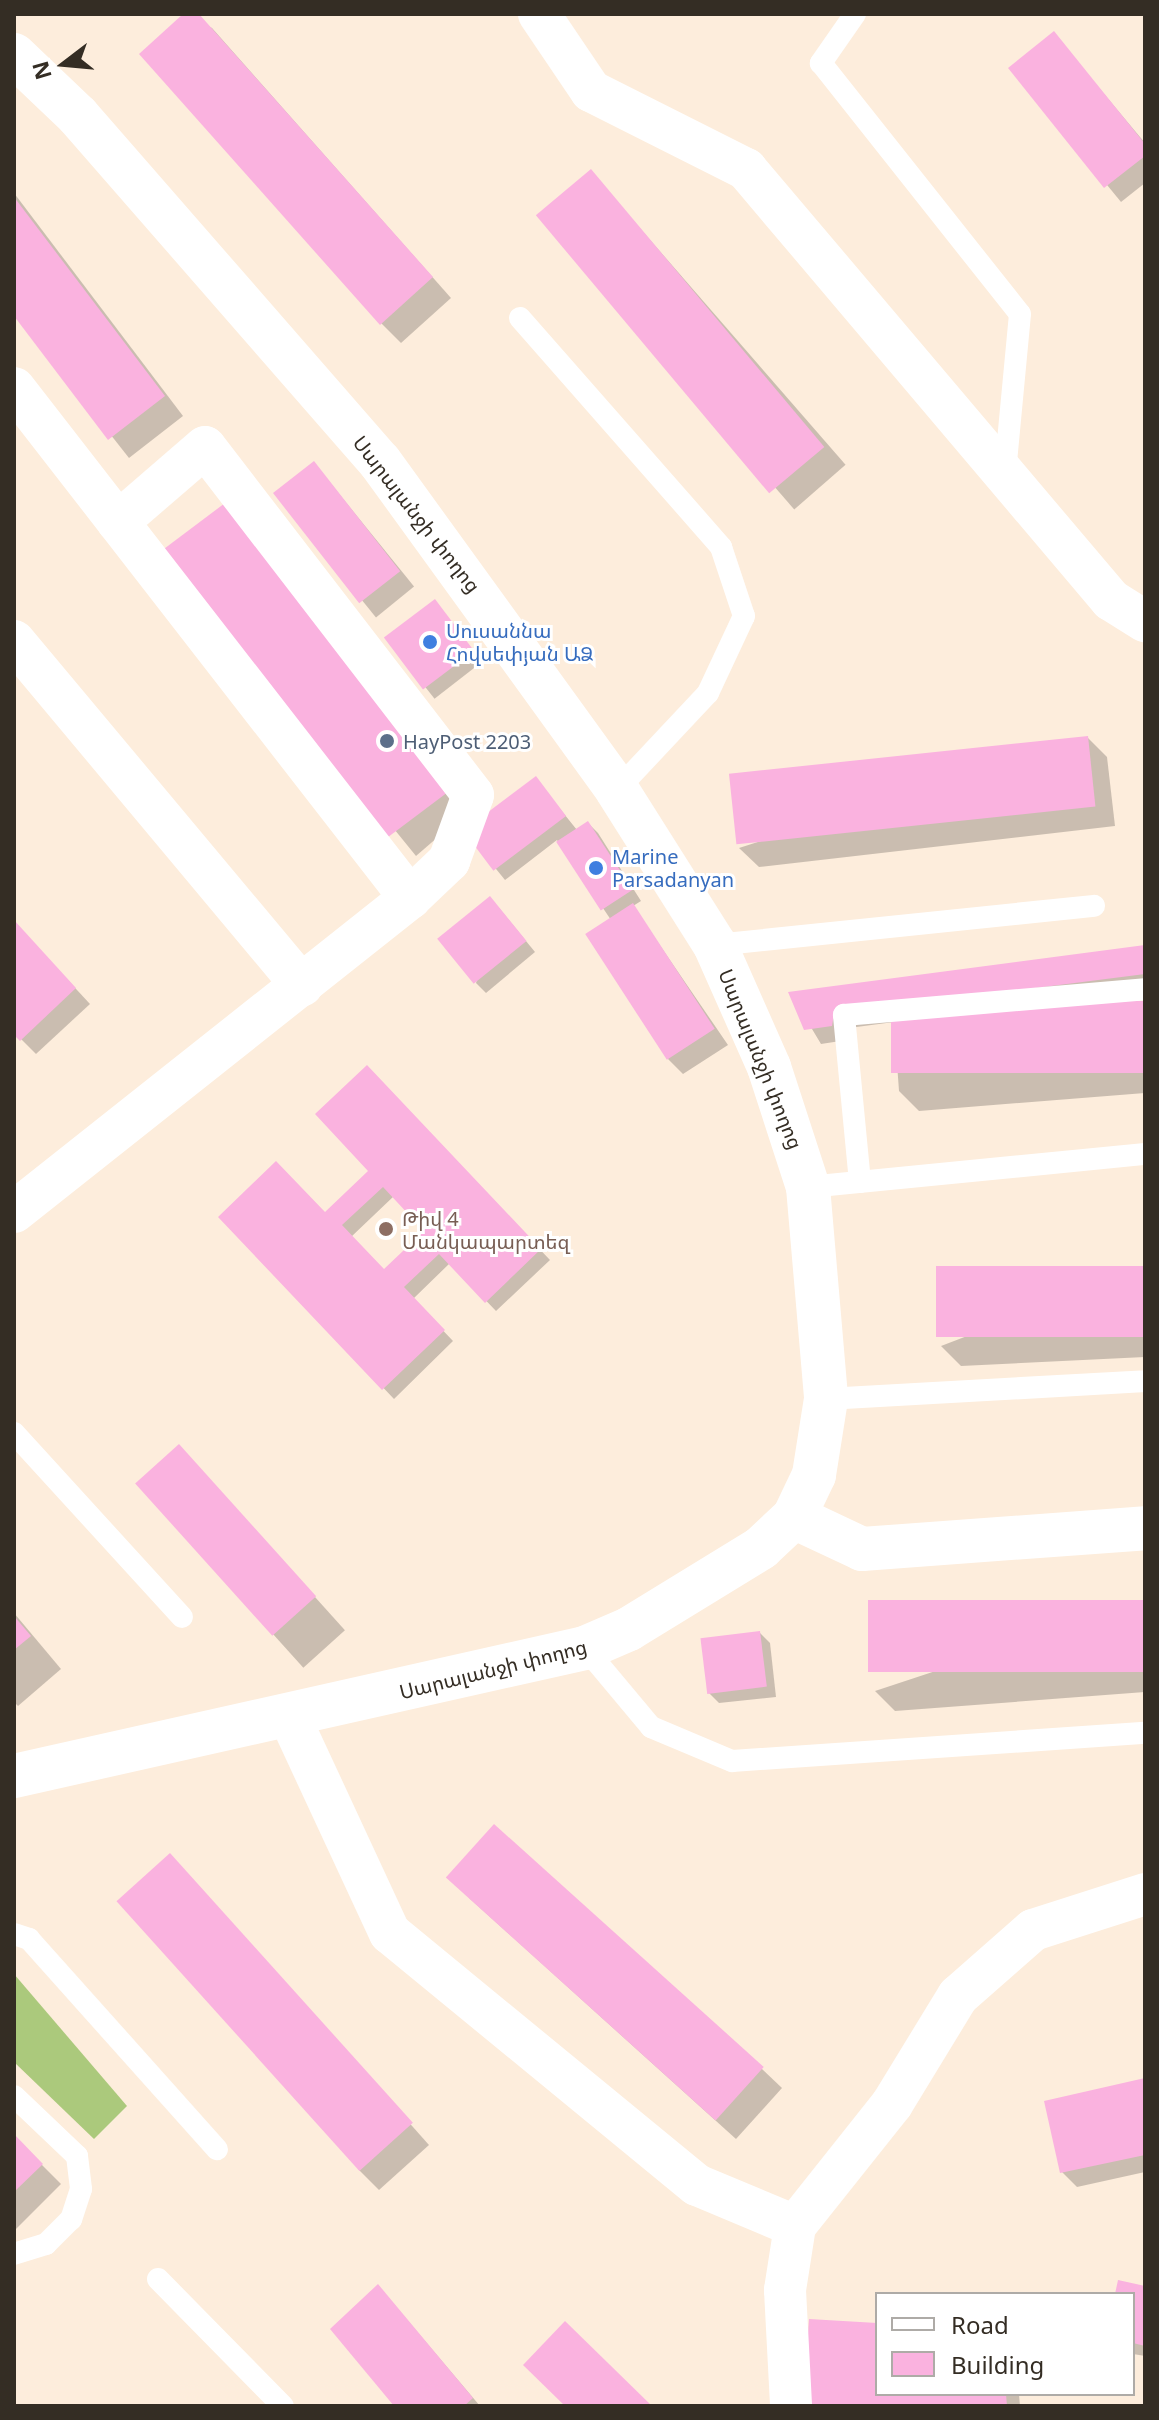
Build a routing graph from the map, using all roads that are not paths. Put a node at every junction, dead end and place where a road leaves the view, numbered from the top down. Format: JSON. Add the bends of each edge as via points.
{"nodes":[{"id":1,"x":539,"y":14,"type":"edge"},
{"id":2,"x":855,"y":14,"type":"edge"},
{"id":3,"x":14,"y":55,"type":"edge"},
{"id":4,"x":520,"y":318,"type":"dead end"},
{"id":5,"x":14,"y":388,"type":"edge"},
{"id":6,"x":1005,"y":473,"type":"junction"},
{"id":7,"x":118,"y":522,"type":"junction"},
{"id":8,"x":1145,"y":621,"type":"edge"},
{"id":9,"x":14,"y":641,"type":"edge"},
{"id":10,"x":617,"y":790,"type":"junction"},
{"id":11,"x":410,"y":898,"type":"junction"},
{"id":12,"x":1094,"y":906,"type":"dead end"},
{"id":13,"x":715,"y":945,"type":"junction"},
{"id":14,"x":302,"y":985,"type":"junction"},
{"id":15,"x":1145,"y":989,"type":"edge"},
{"id":16,"x":1145,"y":1154,"type":"edge"},
{"id":17,"x":860,"y":1182,"type":"junction"},
{"id":18,"x":808,"y":1187,"type":"junction"},
{"id":19,"x":14,"y":1212,"type":"edge"},
{"id":20,"x":1145,"y":1381,"type":"edge"},
{"id":21,"x":826,"y":1399,"type":"junction"},
{"id":22,"x":14,"y":1433,"type":"edge"},
{"id":23,"x":794,"y":1517,"type":"junction"},
{"id":24,"x":1145,"y":1528,"type":"edge"},
{"id":25,"x":182,"y":1617,"type":"dead end"},
{"id":26,"x":585,"y":1648,"type":"junction"},
{"id":27,"x":290,"y":1718,"type":"junction"},
{"id":28,"x":1145,"y":1733,"type":"edge"},
{"id":29,"x":14,"y":1776,"type":"edge"},
{"id":30,"x":1145,"y":1894,"type":"edge"},
{"id":31,"x":14,"y":1934,"type":"edge"},
{"id":32,"x":14,"y":2096,"type":"edge"},
{"id":33,"x":217,"y":2149,"type":"dead end"},
{"id":34,"x":795,"y":2226,"type":"junction"},
{"id":35,"x":14,"y":2254,"type":"edge"},
{"id":36,"x":158,"y":2279,"type":"dead end"},
{"id":37,"x":283,"y":2406,"type":"edge"},
{"id":38,"x":791,"y":2406,"type":"edge"}],
"edges":[{"from":1,"to":6,"type":"street","via":[[591,91],[746,169]]},
{"from":2,"to":6,"type":"lane","via":[[821,63],[1020,314]]},
{"from":3,"to":10,"type":"street","name":"Սարալանջի փողոց","via":[[78,116],[380,462]]},
{"from":4,"to":10,"type":"lane","via":[[721,547],[744,616],[708,693]]},
{"from":5,"to":7,"type":"street"},
{"from":6,"to":8,"type":"street","via":[[1111,600]]},
{"from":7,"to":11,"type":"street"},
{"from":7,"to":11,"type":"street","via":[[205,447],[473,795],[449,861]]},
{"from":9,"to":14,"type":"street"},
{"from":10,"to":13,"type":"street","name":"Սարալանջի փողոց"},
{"from":11,"to":14,"type":"street"},
{"from":12,"to":13,"type":"lane"},
{"from":13,"to":18,"type":"street","name":"Սարալանջի փողոց","via":[[769,1067]]},
{"from":14,"to":19,"type":"street"},
{"from":15,"to":17,"type":"lane","via":[[844,1015]]},
{"from":16,"to":17,"type":"lane"},
{"from":17,"to":18,"type":"lane"},
{"from":18,"to":21,"type":"street","name":"Սարալանջի փողոց"},
{"from":20,"to":21,"type":"lane"},
{"from":21,"to":23,"type":"street","name":"Սարալանջի փողոց","via":[[814,1475]]},
{"from":22,"to":25,"type":"lane"},
{"from":23,"to":24,"type":"street","via":[[862,1549]]},
{"from":23,"to":26,"type":"street","name":"Սարալանջի փողոց","via":[[682,1600]]},
{"from":26,"to":27,"type":"street","name":"Սարալանջի փողոց"},
{"from":26,"to":28,"type":"lane","via":[[651,1727],[732,1761]]},
{"from":27,"to":29,"type":"street","name":"Սարալանջի փողոց"},
{"from":27,"to":34,"type":"street","via":[[390,1933],[697,2185]]},
{"from":30,"to":34,"type":"street","via":[[1033,1930],[958,1996],[892,2104]]},
{"from":31,"to":33,"type":"lane","via":[[29,1939]]},
{"from":32,"to":35,"type":"lane","via":[[77,2156],[81,2189],[71,2219],[54,2236]]},
{"from":34,"to":38,"type":"street","via":[[785,2290]]},
{"from":36,"to":37,"type":"lane"}]}
